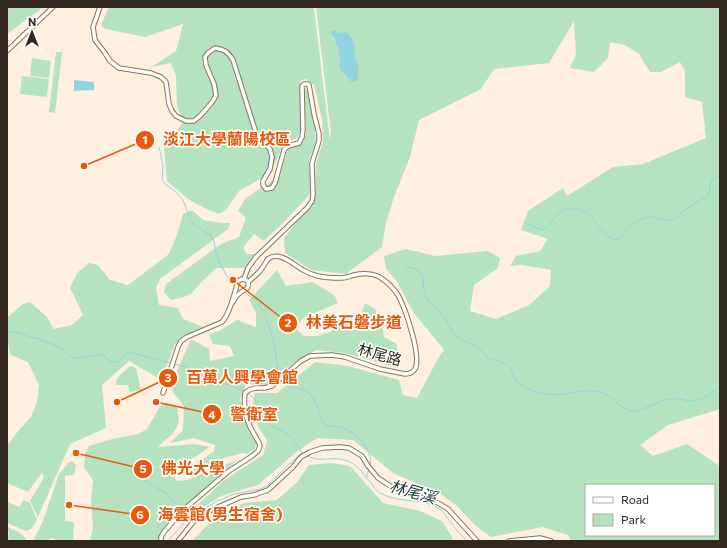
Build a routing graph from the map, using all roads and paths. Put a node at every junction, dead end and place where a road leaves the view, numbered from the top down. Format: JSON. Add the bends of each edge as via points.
{"nodes":[{"id":1,"x":53,"y":7,"type":"edge"},
{"id":2,"x":100,"y":7,"type":"edge"},
{"id":3,"x":7,"y":51,"type":"edge"},
{"id":4,"x":244,"y":279,"type":"junction"},
{"id":5,"x":248,"y":282,"type":"junction"},
{"id":6,"x":237,"y":287,"type":"junction"},
{"id":7,"x":242,"y":290,"type":"junction"},
{"id":8,"x":231,"y":304,"type":"junction"},
{"id":9,"x":163,"y":393,"type":"dead end"},
{"id":10,"x":161,"y":541,"type":"edge"},
{"id":11,"x":178,"y":541,"type":"edge"},
{"id":12,"x":476,"y":541,"type":"edge"},
{"id":13,"x":509,"y":541,"type":"edge"},
{"id":14,"x":551,"y":541,"type":"edge"}],
"edges":[{"from":1,"to":3,"type":"street"},
{"from":2,"to":4,"type":"street","via":[[93,27],[95,40],[110,61],[119,68],[161,77],[166,82],[172,110],[176,116],[186,121],[194,121],[216,96],[205,57],[215,48],[228,53],[233,60],[256,132],[270,149],[271,166],[263,181],[266,189],[272,188],[275,183],[284,150],[299,143],[302,137],[302,86],[309,85],[319,134],[312,163],[312,201],[256,257]]},
{"from":4,"to":5,"type":"street"},
{"from":4,"to":6,"type":"street","via":[[239,280]]},
{"from":5,"to":7,"type":"street","via":[[248,288]]},
{"from":5,"to":10,"type":"street","name":"林尾路","via":[[274,256],[280,256],[322,277],[344,278],[362,274],[380,277],[397,294],[404,309],[414,338],[415,368],[409,374],[405,374],[380,369],[345,357],[310,356],[272,386],[249,390],[245,393],[246,420],[258,440],[258,451],[229,471],[182,511],[164,532]]},
{"from":6,"to":7,"type":"street"},
{"from":6,"to":8,"type":"street"},
{"from":7,"to":8,"type":"street"},
{"from":8,"to":9,"type":"street","via":[[222,322],[182,341]]},
{"from":11,"to":12,"type":"street","via":[[194,521],[209,511],[240,497],[268,490],[301,457],[322,448],[340,447],[349,448],[362,456],[378,478],[395,489],[438,503],[448,509]]},
{"from":13,"to":14,"type":"street","via":[[540,538]]}]}
